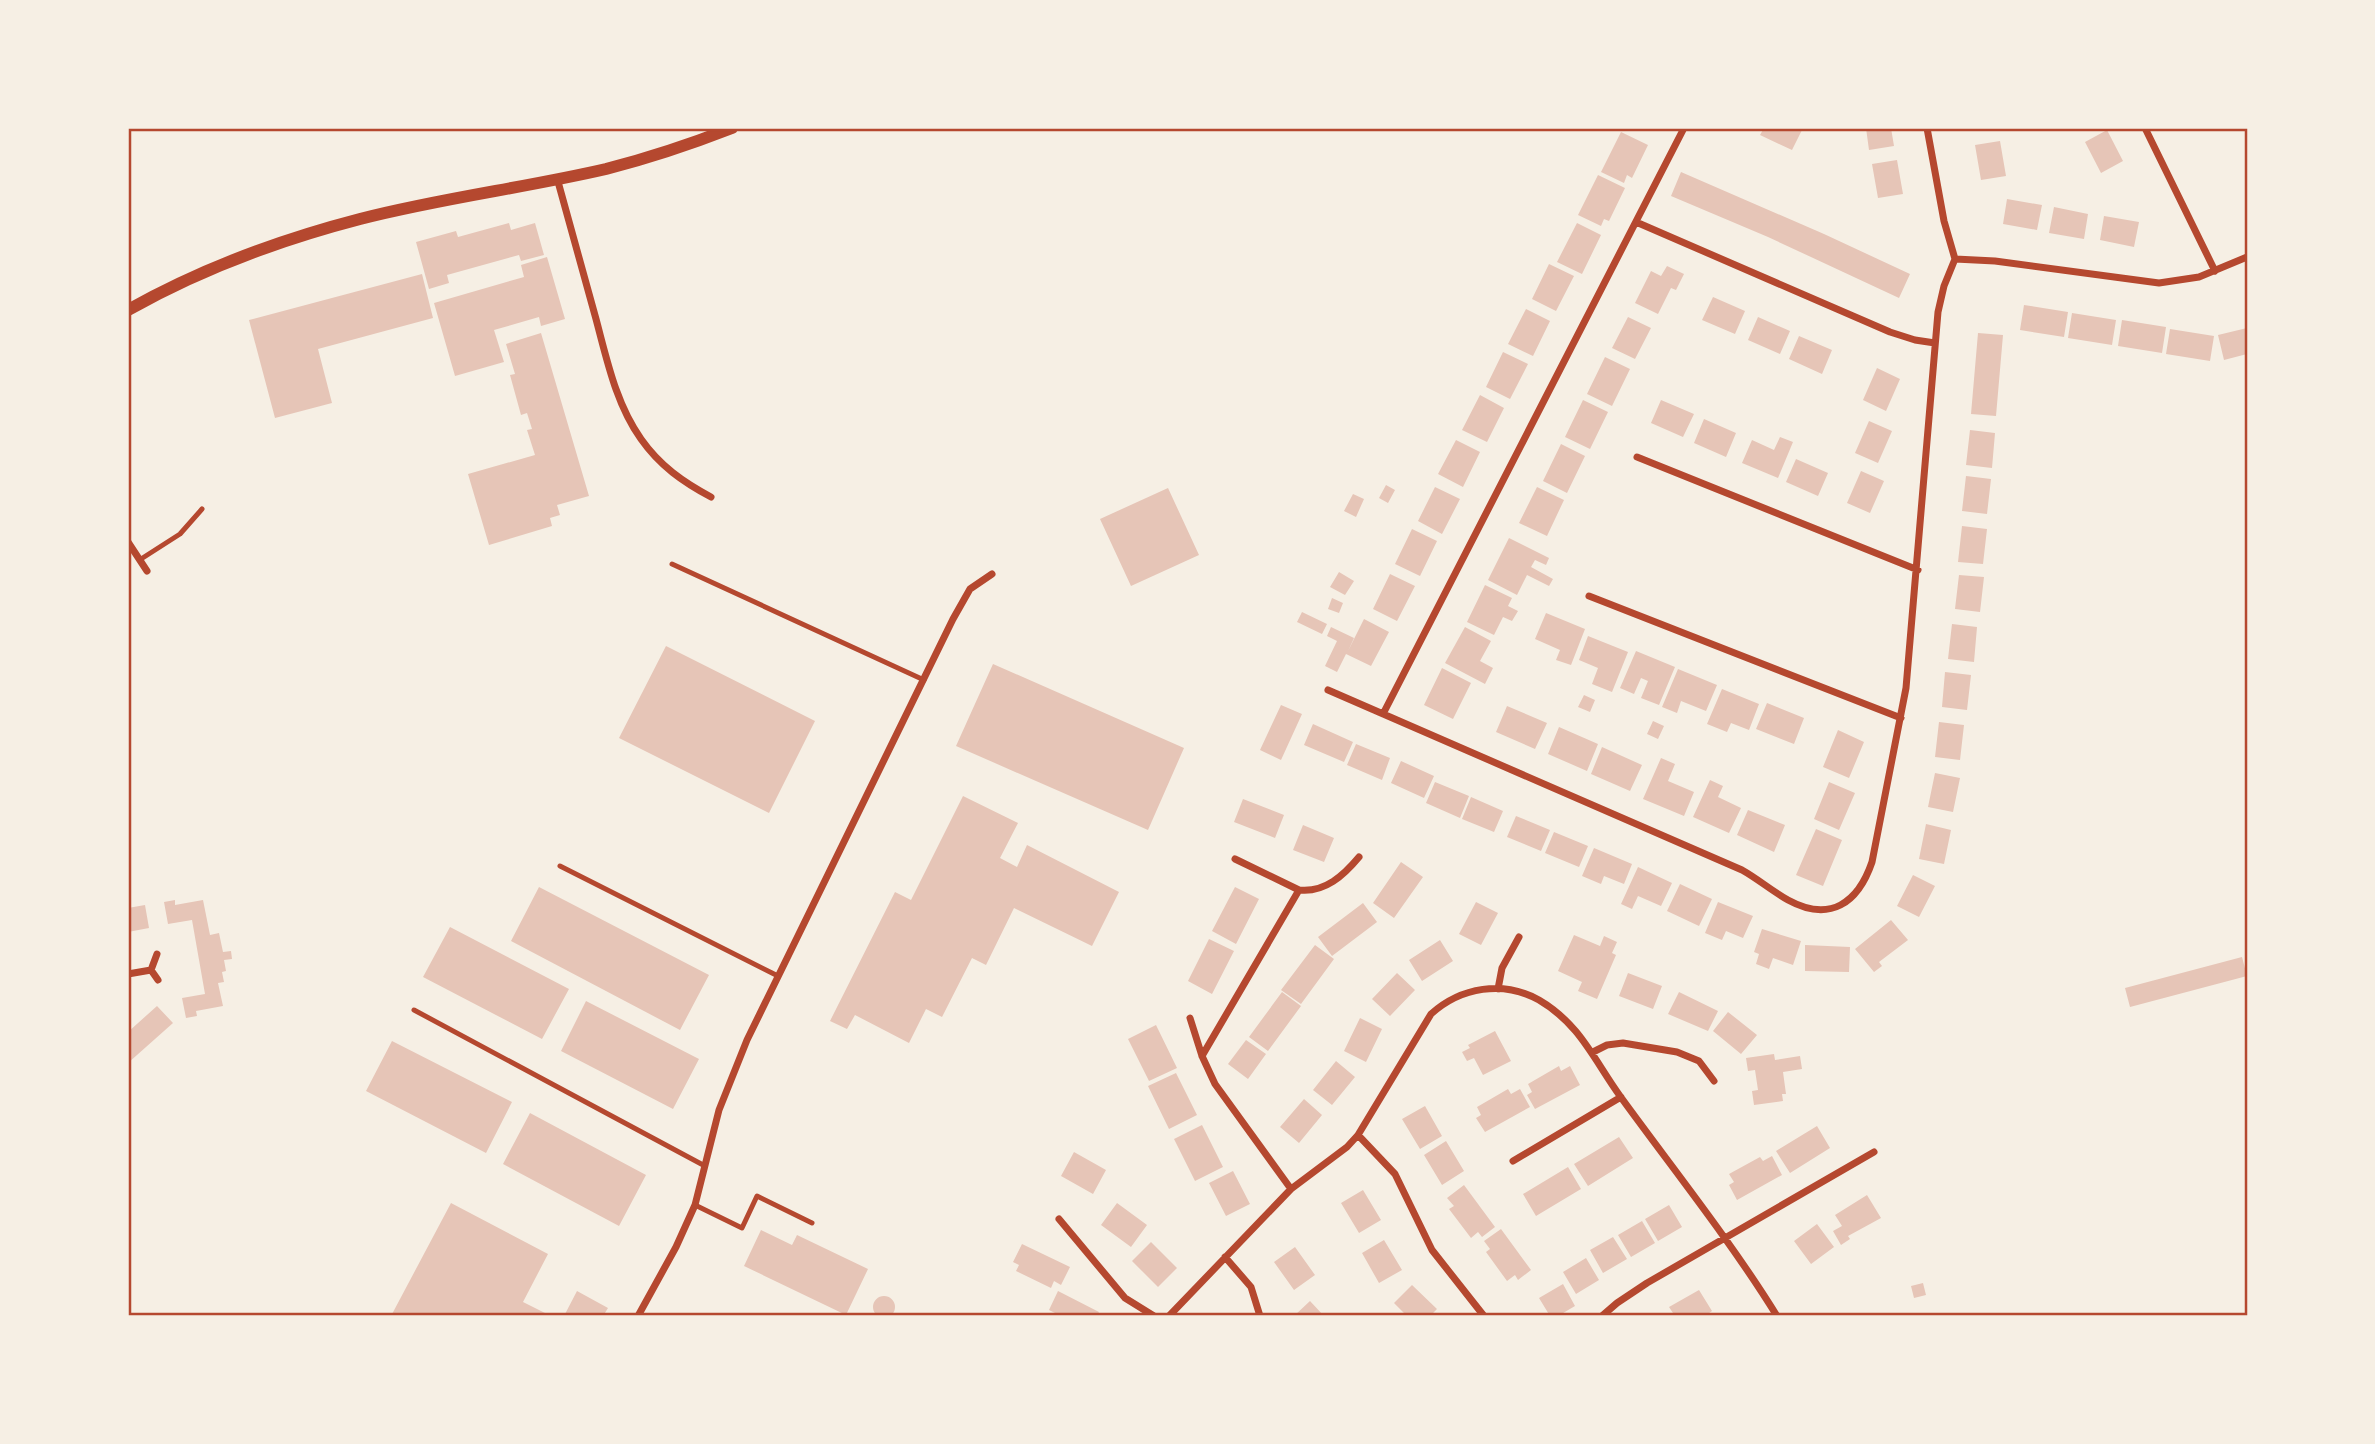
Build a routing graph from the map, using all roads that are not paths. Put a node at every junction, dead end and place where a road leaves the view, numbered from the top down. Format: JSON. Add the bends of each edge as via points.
{"nodes":[{"id":1,"x":732,"y":128,"type":"edge"},
{"id":2,"x":1684,"y":128,"type":"edge"},
{"id":3,"x":1927,"y":128,"type":"edge"},
{"id":4,"x":2145,"y":128,"type":"edge"},
{"id":5,"x":557,"y":178,"type":"junction"},
{"id":6,"x":1636,"y":222,"type":"junction"},
{"id":7,"x":2247,"y":257,"type":"edge"},
{"id":8,"x":1955,"y":258,"type":"junction"},
{"id":9,"x":2215,"y":271,"type":"junction"},
{"id":10,"x":128,"y":310,"type":"edge"},
{"id":11,"x":1935,"y":343,"type":"junction"},
{"id":12,"x":1637,"y":457,"type":"dead end"},
{"id":13,"x":711,"y":497,"type":"dead end"},
{"id":14,"x":202,"y":509,"type":"dead end"},
{"id":15,"x":128,"y":542,"type":"edge"},
{"id":16,"x":141,"y":559,"type":"junction"},
{"id":17,"x":671,"y":564,"type":"dead end"},
{"id":18,"x":1917,"y":570,"type":"junction"},
{"id":19,"x":147,"y":571,"type":"dead end"},
{"id":20,"x":992,"y":574,"type":"dead end"},
{"id":21,"x":1589,"y":596,"type":"dead end"},
{"id":22,"x":924,"y":680,"type":"junction"},
{"id":23,"x":1328,"y":690,"type":"dead end"},
{"id":24,"x":1382,"y":714,"type":"junction"},
{"id":25,"x":1901,"y":718,"type":"junction"},
{"id":26,"x":1359,"y":858,"type":"dead end"},
{"id":27,"x":1235,"y":859,"type":"dead end"},
{"id":28,"x":560,"y":866,"type":"dead end"},
{"id":29,"x":1299,"y":890,"type":"junction"},
{"id":30,"x":1519,"y":937,"type":"dead end"},
{"id":31,"x":157,"y":954,"type":"dead end"},
{"id":32,"x":151,"y":970,"type":"junction"},
{"id":33,"x":128,"y":974,"type":"edge"},
{"id":34,"x":778,"y":976,"type":"junction"},
{"id":35,"x":158,"y":980,"type":"dead end"},
{"id":36,"x":1498,"y":989,"type":"junction"},
{"id":37,"x":414,"y":1010,"type":"dead end"},
{"id":38,"x":1191,"y":1017,"type":"dead end"},
{"id":39,"x":1593,"y":1052,"type":"junction"},
{"id":40,"x":1202,"y":1056,"type":"junction"},
{"id":41,"x":1714,"y":1081,"type":"dead end"},
{"id":42,"x":1621,"y":1097,"type":"junction"},
{"id":43,"x":1358,"y":1135,"type":"junction"},
{"id":44,"x":1874,"y":1152,"type":"dead end"},
{"id":45,"x":1513,"y":1161,"type":"dead end"},
{"id":46,"x":705,"y":1166,"type":"junction"},
{"id":47,"x":1291,"y":1189,"type":"junction"},
{"id":48,"x":695,"y":1205,"type":"junction"},
{"id":49,"x":1059,"y":1219,"type":"dead end"},
{"id":50,"x":812,"y":1223,"type":"dead end"},
{"id":51,"x":1724,"y":1237,"type":"junction"},
{"id":52,"x":1225,"y":1257,"type":"junction"},
{"id":53,"x":638,"y":1316,"type":"edge"},
{"id":54,"x":1154,"y":1316,"type":"edge"},
{"id":55,"x":1169,"y":1316,"type":"edge"},
{"id":56,"x":1260,"y":1316,"type":"edge"},
{"id":57,"x":1484,"y":1316,"type":"edge"},
{"id":58,"x":1602,"y":1316,"type":"edge"},
{"id":59,"x":1777,"y":1316,"type":"edge"}],
"edges":[{"from":1,"to":5,"type":"street","via":[[606,169]]},
{"from":2,"to":6,"type":"street"},
{"from":3,"to":8,"type":"street"},
{"from":4,"to":9,"type":"street"},
{"from":5,"to":10,"type":"street","via":[[310,233],[214,267]]},
{"from":5,"to":13,"type":"street","via":[[628,418],[662,464]]},
{"from":6,"to":11,"type":"street","via":[[1890,332]]},
{"from":6,"to":24,"type":"street"},
{"from":7,"to":9,"type":"street"},
{"from":8,"to":9,"type":"street","via":[[2159,283]]},
{"from":8,"to":11,"type":"street","via":[[1941,298]]},
{"from":11,"to":18,"type":"street"},
{"from":12,"to":18,"type":"street"},
{"from":14,"to":16,"type":"lane","via":[[187,528]]},
{"from":15,"to":16,"type":"street"},
{"from":16,"to":19,"type":"street"},
{"from":17,"to":22,"type":"lane"},
{"from":18,"to":25,"type":"street"},
{"from":20,"to":22,"type":"street","via":[[965,596]]},
{"from":21,"to":25,"type":"street"},
{"from":22,"to":34,"type":"street"},
{"from":23,"to":24,"type":"street"},
{"from":24,"to":25,"type":"street","via":[[1742,870],[1787,900],[1818,909],[1851,899],[1867,876]]},
{"from":26,"to":29,"type":"street","via":[[1333,882],[1311,891]]},
{"from":27,"to":29,"type":"street"},
{"from":28,"to":34,"type":"lane"},
{"from":29,"to":40,"type":"street"},
{"from":30,"to":36,"type":"street","via":[[1504,962]]},
{"from":31,"to":32,"type":"street"},
{"from":32,"to":33,"type":"street"},
{"from":32,"to":35,"type":"street"},
{"from":34,"to":46,"type":"street","via":[[725,1090]]},
{"from":36,"to":39,"type":"street","via":[[1547,1005]]},
{"from":36,"to":43,"type":"street","via":[[1463,993],[1431,1014]]},
{"from":37,"to":46,"type":"lane"},
{"from":38,"to":40,"type":"street"},
{"from":39,"to":41,"type":"street","via":[[1623,1043],[1677,1052],[1699,1061]]},
{"from":39,"to":42,"type":"street"},
{"from":40,"to":47,"type":"street","via":[[1220,1093]]},
{"from":42,"to":45,"type":"street"},
{"from":42,"to":51,"type":"street"},
{"from":43,"to":47,"type":"street"},
{"from":43,"to":57,"type":"street","via":[[1395,1174],[1432,1250]]},
{"from":44,"to":51,"type":"street"},
{"from":46,"to":48,"type":"street"},
{"from":47,"to":52,"type":"street"},
{"from":48,"to":50,"type":"lane","via":[[742,1228],[757,1196]]},
{"from":48,"to":53,"type":"street"},
{"from":49,"to":54,"type":"street","via":[[1125,1298]]},
{"from":51,"to":58,"type":"street","via":[[1631,1293]]},
{"from":51,"to":59,"type":"street"},
{"from":52,"to":55,"type":"street"},
{"from":52,"to":56,"type":"street","via":[[1251,1287]]}]}
